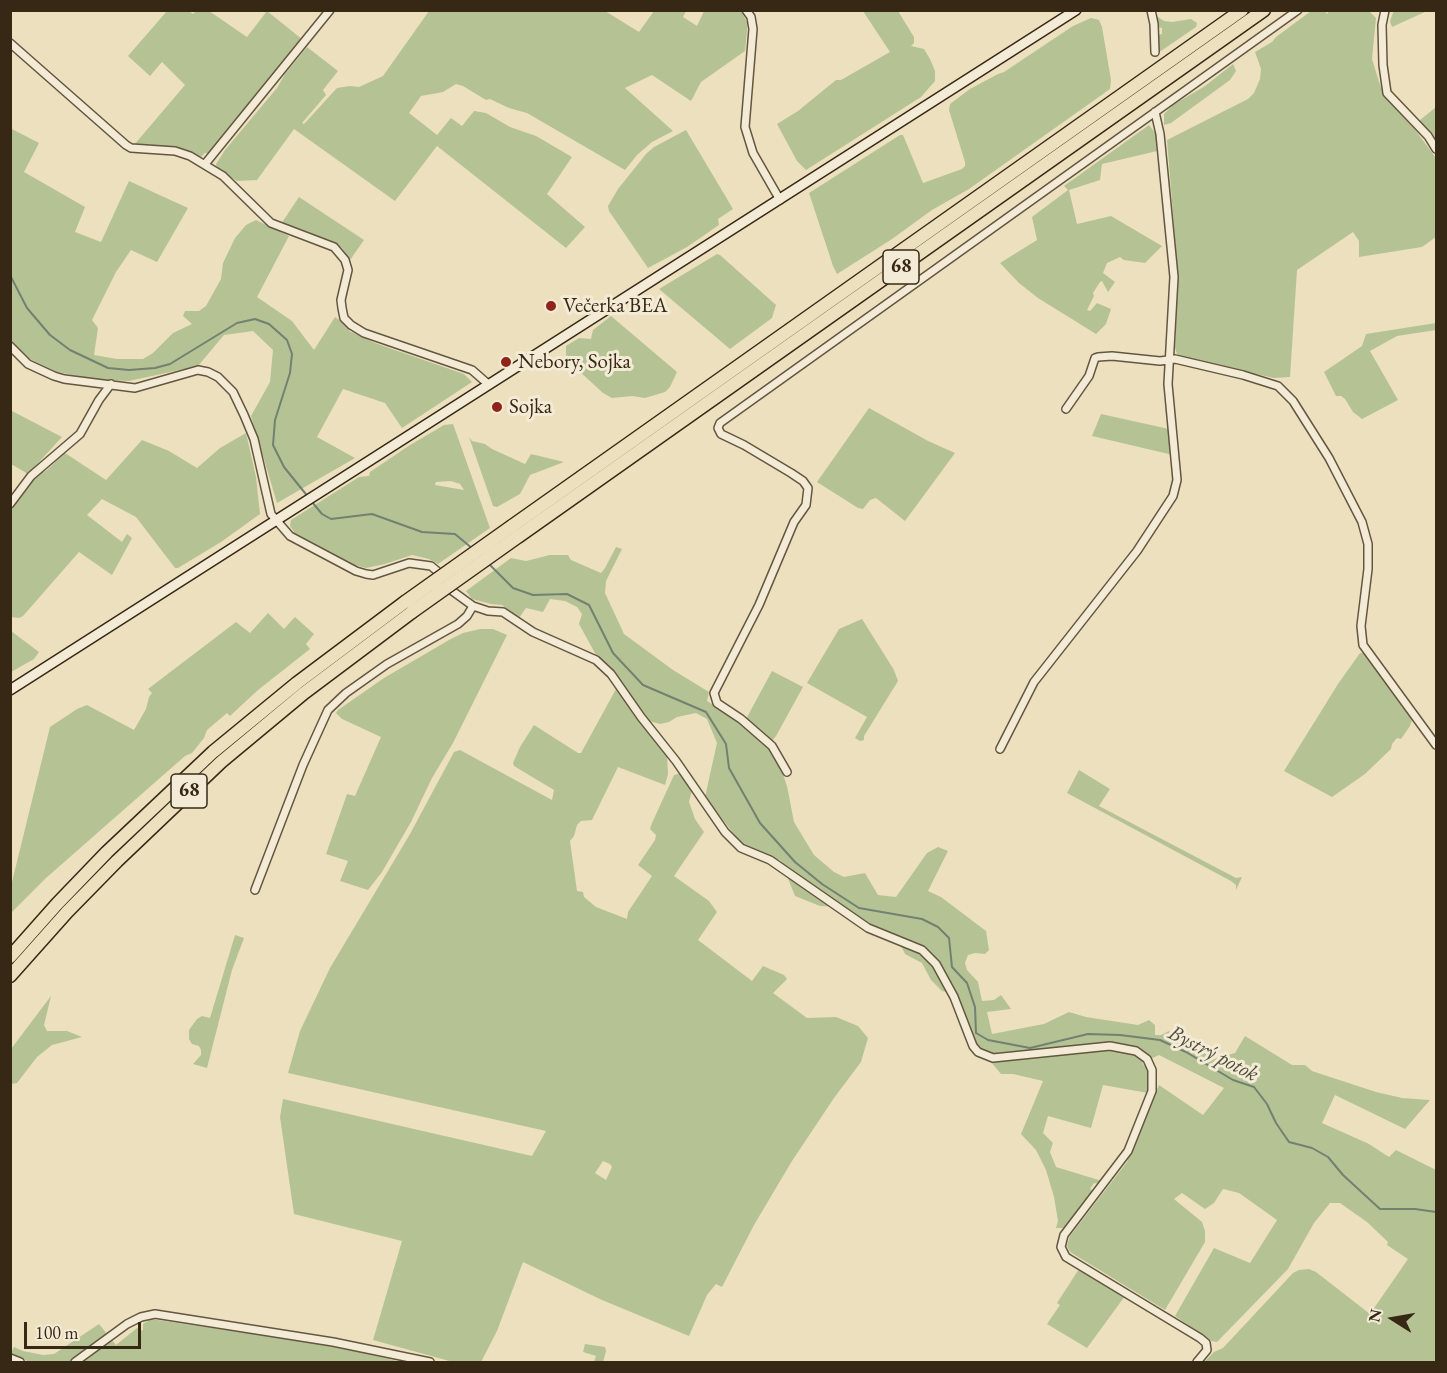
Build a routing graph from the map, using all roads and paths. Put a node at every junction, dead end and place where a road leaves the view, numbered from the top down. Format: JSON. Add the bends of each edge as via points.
{"nodes":[{"id":1,"x":330,"y":10,"type":"edge"},
{"id":2,"x":746,"y":10,"type":"edge"},
{"id":3,"x":1076,"y":10,"type":"edge"},
{"id":4,"x":1151,"y":10,"type":"edge"},
{"id":5,"x":1242,"y":10,"type":"edge"},
{"id":6,"x":1264,"y":10,"type":"edge"},
{"id":7,"x":1298,"y":10,"type":"edge"},
{"id":8,"x":1385,"y":10,"type":"edge"},
{"id":9,"x":10,"y":43,"type":"edge"},
{"id":10,"x":1155,"y":52,"type":"dead end"},
{"id":11,"x":1155,"y":112,"type":"junction"},
{"id":12,"x":1437,"y":149,"type":"edge"},
{"id":13,"x":205,"y":164,"type":"junction"},
{"id":14,"x":780,"y":200,"type":"junction"},
{"id":15,"x":10,"y":346,"type":"edge"},
{"id":16,"x":1170,"y":360,"type":"junction"},
{"id":17,"x":111,"y":384,"type":"junction"},
{"id":18,"x":488,"y":384,"type":"junction"},
{"id":19,"x":1066,"y":409,"type":"dead end"},
{"id":20,"x":10,"y":504,"type":"edge"},
{"id":21,"x":275,"y":520,"type":"junction"},
{"id":22,"x":516,"y":531,"type":"junction"},
{"id":23,"x":473,"y":606,"type":"junction"},
{"id":24,"x":408,"y":607,"type":"junction"},
{"id":25,"x":10,"y":690,"type":"edge"},
{"id":26,"x":1437,"y":745,"type":"edge"},
{"id":27,"x":1000,"y":748,"type":"dead end"},
{"id":28,"x":787,"y":772,"type":"dead end"},
{"id":29,"x":255,"y":890,"type":"dead end"},
{"id":30,"x":10,"y":957,"type":"edge"},
{"id":31,"x":10,"y":976,"type":"edge"},
{"id":32,"x":10,"y":1358,"type":"edge"},
{"id":33,"x":20,"y":1362,"type":"edge"},
{"id":34,"x":75,"y":1362,"type":"edge"},
{"id":35,"x":430,"y":1362,"type":"edge"},
{"id":36,"x":1197,"y":1362,"type":"edge"}],
"edges":[{"from":1,"to":13,"type":"street"},
{"from":2,"to":14,"type":"street","via":[[753,29],[745,127],[753,153]]},
{"from":3,"to":14,"type":"main road"},
{"from":4,"to":10,"type":"street"},
{"from":5,"to":22,"type":"highway","number":"68"},
{"from":6,"to":22,"type":"highway","number":"68"},
{"from":7,"to":11,"type":"street"},
{"from":8,"to":12,"type":"street","via":[[1382,25],[1387,93]]},
{"from":9,"to":13,"type":"street","via":[[126,145],[175,150]]},
{"from":11,"to":16,"type":"street","via":[[1174,277]]},
{"from":11,"to":28,"type":"street","via":[[720,423],[721,434],[791,473],[808,488],[806,505],[714,693],[717,703],[772,746]]},
{"from":13,"to":18,"type":"street","via":[[237,188],[271,223],[339,252],[348,270],[342,308],[351,325],[472,370]]},
{"from":14,"to":18,"type":"main road"},
{"from":15,"to":17,"type":"street","via":[[28,364],[54,376]]},
{"from":16,"to":19,"type":"street","via":[[1095,358],[1089,376]]},
{"from":16,"to":26,"type":"street","via":[[1278,386],[1293,400],[1362,522],[1368,544],[1363,645]]},
{"from":16,"to":27,"type":"street","via":[[1169,411],[1177,466],[1173,496],[1137,551],[1034,682]]},
{"from":17,"to":20,"type":"street","via":[[80,434],[31,476]]},
{"from":17,"to":21,"type":"street","via":[[135,388],[198,370],[226,384],[254,439]]},
{"from":18,"to":21,"type":"main road"},
{"from":21,"to":23,"type":"street","via":[[290,536],[356,571],[373,575],[409,562],[431,566],[451,591]]},
{"from":21,"to":25,"type":"main road"},
{"from":22,"to":24,"type":"highway","number":"68","bridge":true},
{"from":23,"to":29,"type":"street","via":[[458,624],[387,664],[328,710]]},
{"from":23,"to":36,"type":"street","via":[[503,612],[533,632],[596,660],[611,674],[725,832],[741,848],[770,860],[868,928],[922,950],[936,964],[978,1052],[993,1058],[1110,1046],[1136,1051],[1147,1059],[1152,1070],[1152,1091],[1128,1151],[1064,1235],[1061,1247],[1066,1257],[1206,1343],[1207,1350]]},
{"from":24,"to":30,"type":"highway","number":"68","via":[[305,676],[213,752],[107,852]]},
{"from":24,"to":31,"type":"highway","number":"68","via":[[212,770],[117,861]]},
{"from":32,"to":33,"type":"street"},
{"from":34,"to":35,"type":"street","via":[[128,1324],[155,1314],[333,1342]]}]}
